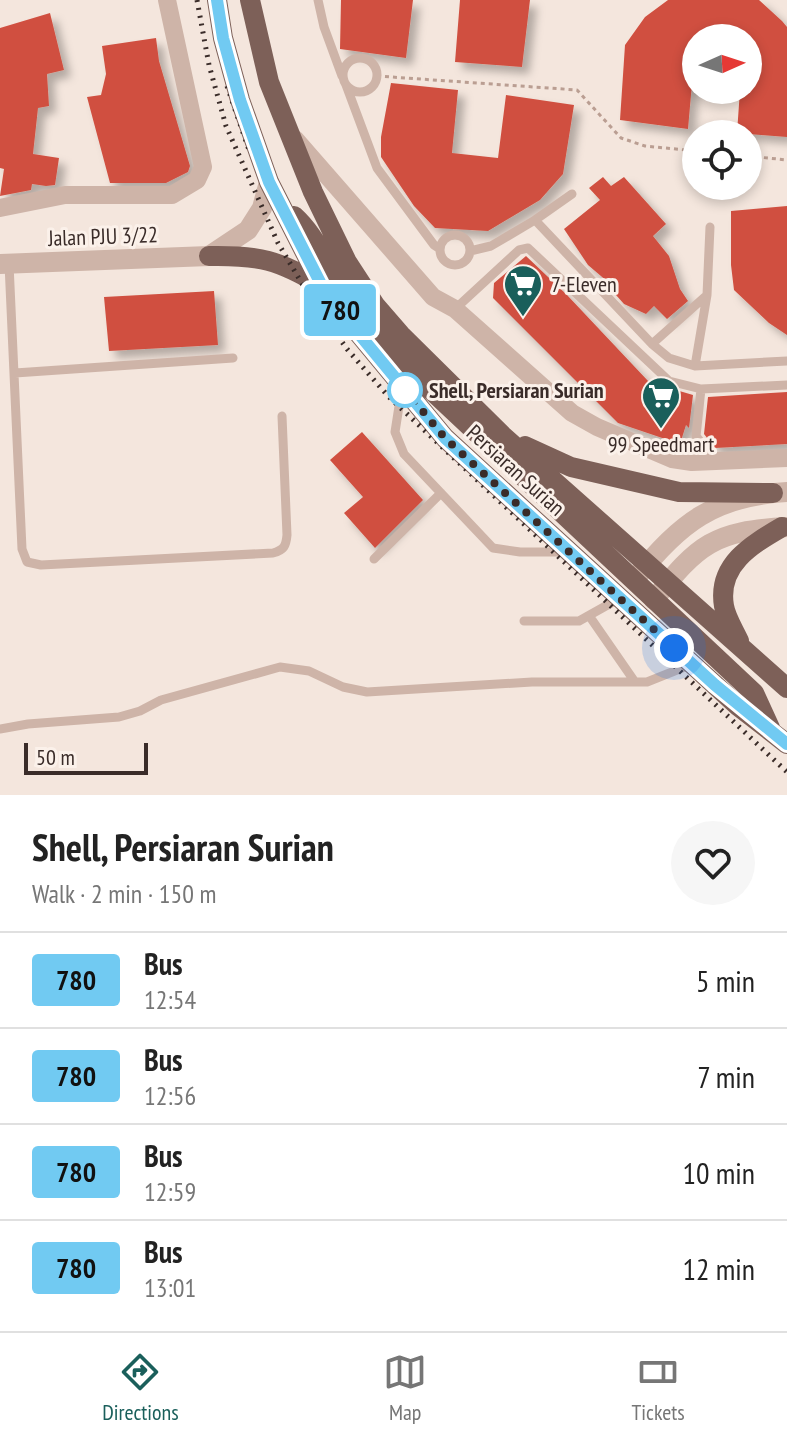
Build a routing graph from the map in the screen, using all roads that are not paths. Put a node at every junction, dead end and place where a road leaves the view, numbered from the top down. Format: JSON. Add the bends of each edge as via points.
{"nodes":[{"id":1,"x":167,"y":0,"type":"edge"},
{"id":2,"x":217,"y":0,"type":"edge"},
{"id":3,"x":250,"y":0,"type":"edge"},
{"id":4,"x":318,"y":0,"type":"edge"},
{"id":5,"x":345,"y":82,"type":"junction"},
{"id":6,"x":288,"y":130,"type":"junction"},
{"id":7,"x":269,"y":182,"type":"junction"},
{"id":8,"x":572,"y":194,"type":"dead end"},
{"id":9,"x":280,"y":204,"type":"junction"},
{"id":10,"x":0,"y":208,"type":"edge"},
{"id":11,"x":535,"y":220,"type":"junction"},
{"id":12,"x":710,"y":227,"type":"dead end"},
{"id":13,"x":440,"y":249,"type":"junction"},
{"id":14,"x":470,"y":251,"type":"junction"},
{"id":15,"x":209,"y":256,"type":"junction"},
{"id":16,"x":5,"y":264,"type":"edge"},
{"id":17,"x":322,"y":286,"type":"junction"},
{"id":18,"x":707,"y":295,"type":"junction"},
{"id":19,"x":455,"y":309,"type":"junction"},
{"id":20,"x":652,"y":344,"type":"junction"},
{"id":21,"x":233,"y":358,"type":"dead end"},
{"id":22,"x":787,"y":361,"type":"edge"},
{"id":23,"x":695,"y":366,"type":"junction"},
{"id":24,"x":15,"y":373,"type":"junction"},
{"id":25,"x":787,"y":385,"type":"edge"},
{"id":26,"x":402,"y":387,"type":"junction"},
{"id":27,"x":701,"y":389,"type":"junction"},
{"id":28,"x":282,"y":416,"type":"dead end"},
{"id":29,"x":503,"y":436,"type":"junction"},
{"id":30,"x":787,"y":458,"type":"edge"},
{"id":31,"x":716,"y":462,"type":"junction"},
{"id":32,"x":780,"y":492,"type":"edge"},
{"id":33,"x":441,"y":493,"type":"junction"},
{"id":34,"x":784,"y":527,"type":"edge"},
{"id":35,"x":570,"y":552,"type":"junction"},
{"id":36,"x":374,"y":559,"type":"dead end"},
{"id":37,"x":647,"y":564,"type":"junction"},
{"id":38,"x":634,"y":581,"type":"junction"},
{"id":39,"x":668,"y":582,"type":"junction"},
{"id":40,"x":620,"y":598,"type":"junction"},
{"id":41,"x":654,"y":600,"type":"junction"},
{"id":42,"x":590,"y":619,"type":"junction"},
{"id":43,"x":524,"y":621,"type":"dead end"},
{"id":44,"x":742,"y":648,"type":"junction"},
{"id":45,"x":692,"y":664,"type":"junction"},
{"id":46,"x":632,"y":679,"type":"junction"},
{"id":47,"x":787,"y":688,"type":"edge"},
{"id":48,"x":0,"y":729,"type":"edge"},
{"id":49,"x":780,"y":738,"type":"edge"}],
"edges":[{"from":1,"to":10,"type":"street","via":[[203,167],[197,180],[172,195],[65,195]]},
{"from":2,"to":7,"type":"main road","name":"Persiaran Surian","via":[[237,88]]},
{"from":3,"to":6,"type":"main road","name":"Persiaran Surian","via":[[269,82]]},
{"from":4,"to":5,"type":"lane"},
{"from":5,"to":5,"type":"lane","via":[[344,67],[353,59],[374,65],[377,76],[367,90],[356,92]]},
{"from":5,"to":13,"type":"lane","via":[[377,168]]},
{"from":6,"to":19,"type":"street","via":[[433,297]]},
{"from":6,"to":29,"type":"main road","name":"Persiaran Surian","via":[[347,262],[375,305]]},
{"from":7,"to":9,"type":"main road","name":"Persiaran Surian"},
{"from":7,"to":15,"type":"street","via":[[262,208],[248,230]]},
{"from":8,"to":11,"type":"lane"},
{"from":9,"to":17,"type":"main road","name":"Persiaran Surian"},
{"from":9,"to":38,"type":"main road","via":[[308,229],[364,317],[415,375]]},
{"from":11,"to":14,"type":"lane","via":[[491,246]]},
{"from":11,"to":20,"type":"lane"},
{"from":12,"to":18,"type":"lane"},
{"from":13,"to":14,"type":"lane","via":[[444,240],[456,235],[464,238]]},
{"from":13,"to":14,"type":"lane","via":[[447,263],[457,265]]},
{"from":15,"to":16,"type":"street","name":"Jalan PJU 3/22"},
{"from":15,"to":17,"type":"main road","via":[[265,259]]},
{"from":16,"to":24,"type":"lane"},
{"from":17,"to":26,"type":"main road","name":"Persiaran Surian"},
{"from":18,"to":20,"type":"lane"},
{"from":18,"to":23,"type":"lane"},
{"from":19,"to":27,"type":"lane","via":[[519,250],[528,248],[669,381]]},
{"from":19,"to":31,"type":"street","via":[[572,413],[672,459]]},
{"from":20,"to":23,"type":"lane","via":[[669,358]]},
{"from":21,"to":24,"type":"lane"},
{"from":22,"to":23,"type":"lane"},
{"from":24,"to":28,"type":"lane","via":[[22,549],[33,565],[281,551],[287,535]]},
{"from":25,"to":27,"type":"lane"},
{"from":26,"to":33,"type":"lane","via":[[395,432],[404,454]]},
{"from":26,"to":35,"type":"main road","name":"Persiaran Surian","via":[[445,438]]},
{"from":27,"to":31,"type":"lane","via":[[696,436]]},
{"from":29,"to":32,"type":"main road","via":[[571,467],[633,483],[679,492]]},
{"from":29,"to":37,"type":"main road","name":"Persiaran Surian"},
{"from":30,"to":31,"type":"street"},
{"from":32,"to":37,"type":"street","via":[[724,502],[697,516]]},
{"from":33,"to":35,"type":"lane","via":[[493,548]]},
{"from":33,"to":36,"type":"lane"},
{"from":34,"to":39,"type":"street","via":[[732,533],[712,541],[694,552]]},
{"from":34,"to":44,"type":"main road","via":[[746,548],[724,583],[724,608]]},
{"from":35,"to":40,"type":"main road","name":"Persiaran Surian"},
{"from":37,"to":38,"type":"street"},
{"from":37,"to":39,"type":"main road","name":"Persiaran Surian"},
{"from":38,"to":41,"type":"main road"},
{"from":39,"to":41,"type":"street"},
{"from":39,"to":44,"type":"main road","name":"Persiaran Surian"},
{"from":40,"to":42,"type":"lane"},
{"from":40,"to":45,"type":"main road","name":"Persiaran Surian"},
{"from":41,"to":49,"type":"main road","via":[[754,693]]},
{"from":42,"to":43,"type":"lane"},
{"from":42,"to":46,"type":"lane"},
{"from":44,"to":47,"type":"main road","name":"Persiaran Surian"},
{"from":45,"to":46,"type":"lane","via":[[647,682]]},
{"from":45,"to":49,"type":"main road","name":"Persiaran Surian"},
{"from":46,"to":48,"type":"lane","via":[[367,692],[309,671],[280,667],[119,717]]}]}
